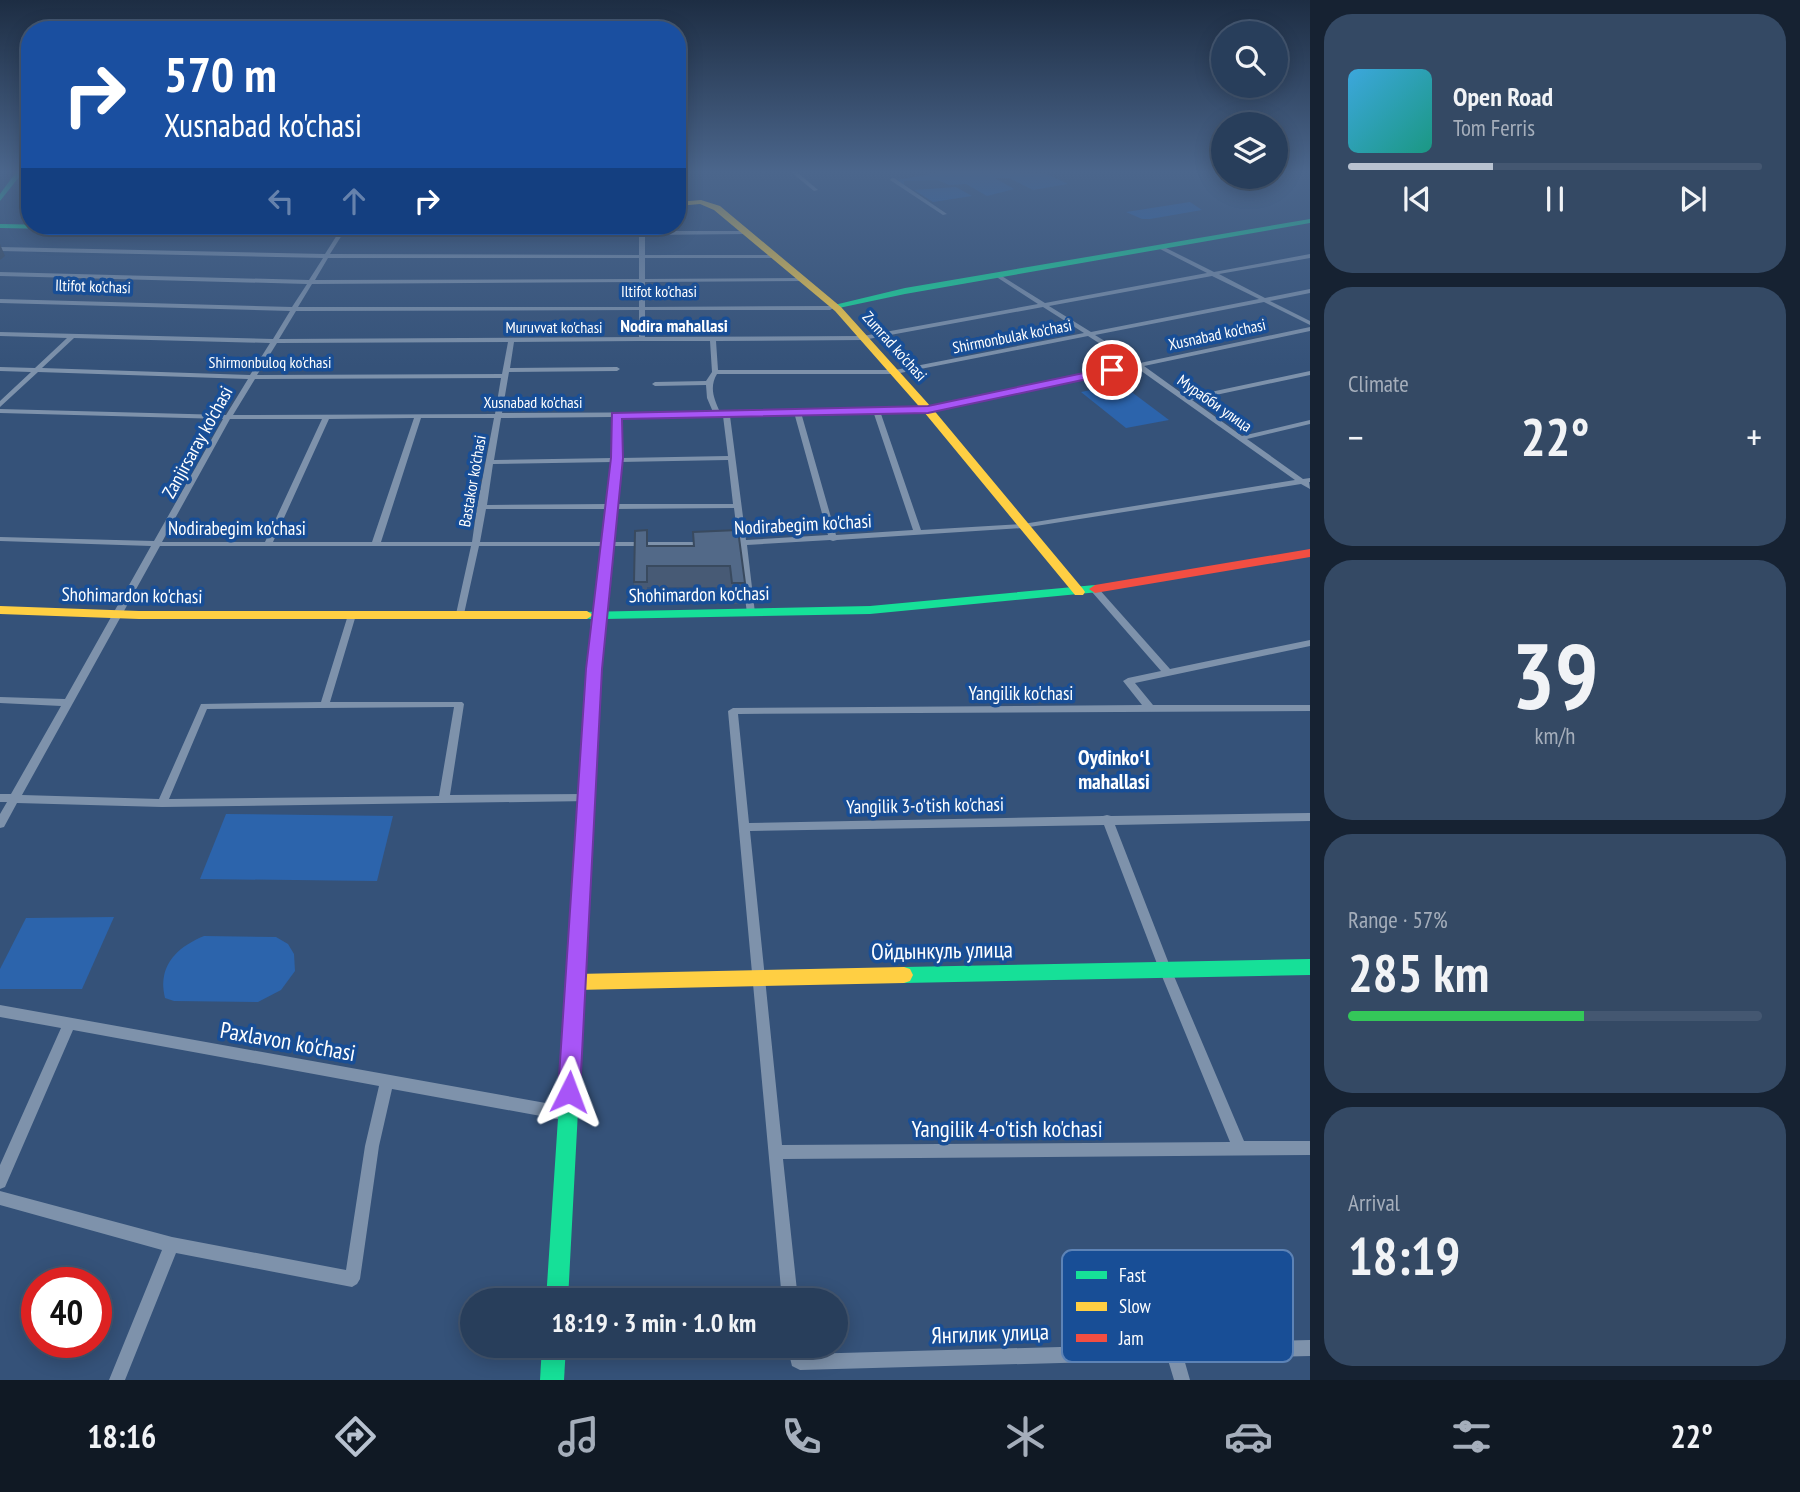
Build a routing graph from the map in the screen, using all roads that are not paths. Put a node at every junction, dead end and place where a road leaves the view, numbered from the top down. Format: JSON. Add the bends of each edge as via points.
{"nodes":[{"id":1,"x":337,"y":236,"type":"edge"},
{"id":2,"x":642,"y":236,"type":"edge"},
{"id":3,"x":750,"y":236,"type":"edge"},
{"id":4,"x":1221,"y":236,"type":"edge"},
{"id":5,"x":1160,"y":247,"type":"junction"},
{"id":6,"x":0,"y":249,"type":"edge"},
{"id":7,"x":325,"y":256,"type":"junction"},
{"id":8,"x":644,"y":256,"type":"junction"},
{"id":9,"x":1310,"y":256,"type":"edge"},
{"id":10,"x":775,"y":257,"type":"junction"},
{"id":11,"x":0,"y":274,"type":"edge"},
{"id":12,"x":997,"y":275,"type":"junction"},
{"id":13,"x":1216,"y":275,"type":"junction"},
{"id":14,"x":803,"y":280,"type":"junction"},
{"id":15,"x":643,"y":281,"type":"junction"},
{"id":16,"x":310,"y":282,"type":"junction"},
{"id":17,"x":1310,"y":291,"type":"edge"},
{"id":18,"x":0,"y":300,"type":"edge"},
{"id":19,"x":1266,"y":300,"type":"junction"},
{"id":20,"x":834,"y":306,"type":"junction"},
{"id":21,"x":1045,"y":306,"type":"junction"},
{"id":22,"x":293,"y":309,"type":"junction"},
{"id":23,"x":643,"y":309,"type":"junction"},
{"id":24,"x":1310,"y":323,"type":"edge"},
{"id":25,"x":1310,"y":329,"type":"edge"},
{"id":26,"x":0,"y":334,"type":"edge"},
{"id":27,"x":1091,"y":335,"type":"junction"},
{"id":28,"x":72,"y":336,"type":"junction"},
{"id":29,"x":863,"y":338,"type":"junction"},
{"id":30,"x":642,"y":340,"type":"junction"},
{"id":31,"x":713,"y":340,"type":"junction"},
{"id":32,"x":273,"y":341,"type":"junction"},
{"id":33,"x":511,"y":341,"type":"junction"},
{"id":34,"x":1138,"y":365,"type":"junction"},
{"id":35,"x":0,"y":369,"type":"edge"},
{"id":36,"x":617,"y":369,"type":"dead end"},
{"id":37,"x":36,"y":370,"type":"junction"},
{"id":38,"x":715,"y":372,"type":"junction"},
{"id":39,"x":895,"y":372,"type":"junction"},
{"id":40,"x":504,"y":373,"type":"junction"},
{"id":41,"x":1310,"y":373,"type":"edge"},
{"id":42,"x":252,"y":377,"type":"junction"},
{"id":43,"x":709,"y":383,"type":"junction"},
{"id":44,"x":654,"y":384,"type":"dead end"},
{"id":45,"x":1186,"y":399,"type":"junction"},
{"id":46,"x":0,"y":405,"type":"edge"},
{"id":47,"x":928,"y":410,"type":"junction"},
{"id":48,"x":0,"y":411,"type":"edge"},
{"id":49,"x":877,"y":413,"type":"junction"},
{"id":50,"x":722,"y":414,"type":"junction"},
{"id":51,"x":798,"y":414,"type":"junction"},
{"id":52,"x":616,"y":415,"type":"junction"},
{"id":53,"x":326,"y":416,"type":"junction"},
{"id":54,"x":418,"y":416,"type":"junction"},
{"id":55,"x":498,"y":416,"type":"junction"},
{"id":56,"x":228,"y":417,"type":"junction"},
{"id":57,"x":1310,"y":422,"type":"edge"},
{"id":58,"x":1241,"y":438,"type":"junction"},
{"id":59,"x":617,"y":458,"type":"junction"},
{"id":60,"x":731,"y":458,"type":"junction"},
{"id":61,"x":491,"y":462,"type":"junction"},
{"id":62,"x":1308,"y":483,"type":"edge"},
{"id":63,"x":611,"y":505,"type":"junction"},
{"id":64,"x":738,"y":506,"type":"junction"},
{"id":65,"x":481,"y":507,"type":"junction"},
{"id":66,"x":1023,"y":526,"type":"junction"},
{"id":67,"x":918,"y":533,"type":"junction"},
{"id":68,"x":0,"y":539,"type":"edge"},
{"id":69,"x":833,"y":539,"type":"junction"},
{"id":70,"x":268,"y":543,"type":"junction"},
{"id":71,"x":376,"y":543,"type":"junction"},
{"id":72,"x":476,"y":543,"type":"junction"},
{"id":73,"x":158,"y":544,"type":"junction"},
{"id":74,"x":742,"y":544,"type":"junction"},
{"id":75,"x":607,"y":545,"type":"junction"},
{"id":76,"x":1310,"y":553,"type":"edge"},
{"id":77,"x":1095,"y":590,"type":"junction"},
{"id":78,"x":1079,"y":592,"type":"junction"},
{"id":79,"x":0,"y":610,"type":"edge"},
{"id":80,"x":751,"y":613,"type":"junction"},
{"id":81,"x":460,"y":614,"type":"junction"},
{"id":82,"x":118,"y":615,"type":"junction"},
{"id":83,"x":352,"y":615,"type":"junction"},
{"id":84,"x":598,"y":615,"type":"junction"},
{"id":85,"x":1310,"y":643,"type":"edge"},
{"id":86,"x":1166,"y":671,"type":"junction"},
{"id":87,"x":0,"y":700,"type":"edge"},
{"id":88,"x":67,"y":703,"type":"junction"},
{"id":89,"x":325,"y":703,"type":"junction"},
{"id":90,"x":1310,"y":708,"type":"edge"},
{"id":91,"x":1152,"y":710,"type":"junction"},
{"id":92,"x":0,"y":798,"type":"edge"},
{"id":93,"x":586,"y":798,"type":"junction"},
{"id":94,"x":14,"y":799,"type":"junction"},
{"id":95,"x":444,"y":800,"type":"junction"},
{"id":96,"x":162,"y":803,"type":"junction"},
{"id":97,"x":1310,"y":817,"type":"edge"},
{"id":98,"x":1107,"y":819,"type":"junction"},
{"id":99,"x":0,"y":824,"type":"edge"},
{"id":100,"x":744,"y":827,"type":"junction"},
{"id":101,"x":1310,"y":967,"type":"edge"},
{"id":102,"x":1165,"y":969,"type":"junction"},
{"id":103,"x":757,"y":977,"type":"junction"},
{"id":104,"x":576,"y":982,"type":"junction"},
{"id":105,"x":0,"y":1011,"type":"edge"},
{"id":106,"x":69,"y":1024,"type":"junction"},
{"id":107,"x":387,"y":1080,"type":"junction"},
{"id":108,"x":568,"y":1114,"type":"junction"},
{"id":109,"x":1310,"y":1148,"type":"edge"},
{"id":110,"x":1240,"y":1149,"type":"junction"},
{"id":111,"x":775,"y":1152,"type":"junction"},
{"id":112,"x":0,"y":1182,"type":"edge"},
{"id":113,"x":0,"y":1198,"type":"edge"},
{"id":114,"x":172,"y":1245,"type":"junction"},
{"id":115,"x":558,"y":1288,"type":"edge"},
{"id":116,"x":789,"y":1288,"type":"edge"},
{"id":117,"x":1062,"y":1352,"type":"edge"},
{"id":118,"x":848,"y":1353,"type":"edge"},
{"id":119,"x":553,"y":1358,"type":"edge"},
{"id":120,"x":1176,"y":1362,"type":"edge"},
{"id":121,"x":117,"y":1380,"type":"edge"},
{"id":122,"x":552,"y":1380,"type":"edge"},
{"id":123,"x":1182,"y":1380,"type":"edge"}],
"edges":[{"from":1,"to":7,"type":"street","name":"Zanjirsaray ko'chasi"},
{"from":2,"to":8,"type":"street"},
{"from":3,"to":10,"type":"street","name":"Zumrad ko'chasi"},
{"from":4,"to":5,"type":"street","name":"Iltifot ko'chasi"},
{"from":5,"to":12,"type":"street","name":"Iltifot ko'chasi"},
{"from":5,"to":13,"type":"street"},
{"from":6,"to":7,"type":"street"},
{"from":7,"to":8,"type":"street"},
{"from":7,"to":16,"type":"street","name":"Zanjirsaray ko'chasi"},
{"from":8,"to":10,"type":"street"},
{"from":8,"to":15,"type":"street"},
{"from":9,"to":13,"type":"street","name":"Muruvvat ko'chasi"},
{"from":10,"to":14,"type":"street","name":"Zumrad ko'chasi"},
{"from":11,"to":16,"type":"street"},
{"from":12,"to":20,"type":"street","name":"Iltifot ko'chasi"},
{"from":12,"to":21,"type":"street","name":"Мурабби улица"},
{"from":13,"to":19,"type":"street"},
{"from":13,"to":21,"type":"street","name":"Muruvvat ko'chasi"},
{"from":14,"to":15,"type":"street"},
{"from":14,"to":20,"type":"street","name":"Zumrad ko'chasi"},
{"from":15,"to":16,"type":"street"},
{"from":15,"to":23,"type":"street"},
{"from":16,"to":22,"type":"street","name":"Zanjirsaray ko'chasi"},
{"from":17,"to":19,"type":"street","name":"Shirmonbulak ko'chasi"},
{"from":18,"to":22,"type":"street","name":"Iltifot ko'chasi"},
{"from":19,"to":24,"type":"street"},
{"from":19,"to":27,"type":"street","name":"Shirmonbulak ko'chasi"},
{"from":20,"to":23,"type":"street","name":"Iltifot ko'chasi"},
{"from":20,"to":29,"type":"street","name":"Zumrad ko'chasi"},
{"from":21,"to":27,"type":"street","name":"Мурабби улица"},
{"from":21,"to":29,"type":"street","name":"Muruvvat ko'chasi"},
{"from":22,"to":23,"type":"street","name":"Iltifot ko'chasi"},
{"from":22,"to":32,"type":"street","name":"Zanjirsaray ko'chasi"},
{"from":23,"to":30,"type":"street"},
{"from":25,"to":34,"type":"street","name":"Xusnabad ko'chasi"},
{"from":26,"to":28,"type":"street","name":"Muruvvat ko'chasi"},
{"from":27,"to":34,"type":"street","name":"Мурабби улица"},
{"from":27,"to":39,"type":"street","name":"Shirmonbulak ko'chasi"},
{"from":28,"to":32,"type":"street","name":"Muruvvat ko'chasi"},
{"from":28,"to":37,"type":"street"},
{"from":29,"to":31,"type":"street","name":"Muruvvat ko'chasi"},
{"from":29,"to":39,"type":"street","name":"Zumrad ko'chasi"},
{"from":30,"to":31,"type":"street","name":"Muruvvat ko'chasi"},
{"from":30,"to":33,"type":"street","name":"Muruvvat ko'chasi"},
{"from":31,"to":38,"type":"street"},
{"from":32,"to":33,"type":"street","name":"Muruvvat ko'chasi"},
{"from":32,"to":42,"type":"street","name":"Zanjirsaray ko'chasi"},
{"from":33,"to":40,"type":"street","name":"Bastakor ko'chasi"},
{"from":34,"to":45,"type":"street","name":"Мурабби улица"},
{"from":34,"to":47,"type":"street","name":"Xusnabad ko'chasi"},
{"from":35,"to":37,"type":"street","name":"Shirmonbuloq ko'chasi"},
{"from":36,"to":40,"type":"street","name":"Shirmonbuloq ko'chasi"},
{"from":37,"to":42,"type":"street","name":"Shirmonbuloq ko'chasi"},
{"from":37,"to":46,"type":"street"},
{"from":38,"to":39,"type":"street","name":"Shirmonbulak ko'chasi"},
{"from":38,"to":43,"type":"street"},
{"from":39,"to":47,"type":"street","name":"Zumrad ko'chasi"},
{"from":40,"to":42,"type":"street","name":"Shirmonbuloq ko'chasi"},
{"from":40,"to":55,"type":"street","name":"Bastakor ko'chasi"},
{"from":41,"to":45,"type":"street"},
{"from":42,"to":56,"type":"street","name":"Zanjirsaray ko'chasi"},
{"from":43,"to":44,"type":"street"},
{"from":43,"to":50,"type":"street","via":[[710,396]]},
{"from":45,"to":58,"type":"street","name":"Мурабби улица"},
{"from":47,"to":49,"type":"street","name":"Xusnabad ko'chasi"},
{"from":47,"to":66,"type":"street","name":"Zumrad ko'chasi"},
{"from":48,"to":56,"type":"street","name":"Xusnabad ko'chasi"},
{"from":49,"to":51,"type":"street","name":"Xusnabad ko'chasi"},
{"from":49,"to":67,"type":"street"},
{"from":50,"to":51,"type":"street","name":"Xusnabad ko'chasi"},
{"from":50,"to":52,"type":"street","name":"Xusnabad ko'chasi"},
{"from":50,"to":60,"type":"street"},
{"from":51,"to":69,"type":"street"},
{"from":52,"to":55,"type":"street","name":"Xusnabad ko'chasi"},
{"from":52,"to":59,"type":"street"},
{"from":53,"to":54,"type":"street","name":"Xusnabad ko'chasi"},
{"from":53,"to":56,"type":"street","name":"Xusnabad ko'chasi"},
{"from":53,"to":70,"type":"street"},
{"from":54,"to":55,"type":"street","name":"Xusnabad ko'chasi"},
{"from":54,"to":71,"type":"street"},
{"from":55,"to":61,"type":"street","name":"Bastakor ko'chasi"},
{"from":56,"to":73,"type":"street","name":"Zanjirsaray ko'chasi"},
{"from":57,"to":58,"type":"street"},
{"from":58,"to":62,"type":"street","name":"Мурабби улица"},
{"from":59,"to":60,"type":"street"},
{"from":59,"to":61,"type":"street"},
{"from":59,"to":63,"type":"street"},
{"from":60,"to":64,"type":"street"},
{"from":61,"to":65,"type":"street","name":"Bastakor ko'chasi"},
{"from":62,"to":66,"type":"street","name":"Nodirabegim ko'chasi"},
{"from":63,"to":64,"type":"street"},
{"from":63,"to":65,"type":"street"},
{"from":63,"to":75,"type":"street"},
{"from":64,"to":74,"type":"street"},
{"from":65,"to":72,"type":"street","name":"Bastakor ko'chasi"},
{"from":66,"to":67,"type":"street","name":"Nodirabegim ko'chasi"},
{"from":66,"to":78,"type":"street","name":"Zumrad ko'chasi"},
{"from":67,"to":69,"type":"street","name":"Nodirabegim ko'chasi"},
{"from":68,"to":73,"type":"street","name":"Nodirabegim ko'chasi"},
{"from":69,"to":74,"type":"street","name":"Nodirabegim ko'chasi"},
{"from":70,"to":71,"type":"street","name":"Nodirabegim ko'chasi"},
{"from":70,"to":73,"type":"street","name":"Nodirabegim ko'chasi"},
{"from":71,"to":72,"type":"street","name":"Nodirabegim ko'chasi"},
{"from":72,"to":75,"type":"street","name":"Nodirabegim ko'chasi"},
{"from":72,"to":81,"type":"street","name":"Bastakor ko'chasi"},
{"from":73,"to":82,"type":"street","name":"Zanjirsaray ko'chasi"},
{"from":74,"to":75,"type":"street","name":"Nodirabegim ko'chasi"},
{"from":74,"to":80,"type":"street"},
{"from":75,"to":84,"type":"street"},
{"from":76,"to":77,"type":"street","name":"Shohimardon ko'chasi"},
{"from":77,"to":78,"type":"street","name":"Shohimardon ko'chasi"},
{"from":77,"to":86,"type":"street"},
{"from":78,"to":80,"type":"street","name":"Shohimardon ko'chasi","via":[[924,606]]},
{"from":79,"to":82,"type":"street","name":"Shohimardon ko'chasi"},
{"from":80,"to":84,"type":"street","name":"Shohimardon ko'chasi"},
{"from":81,"to":83,"type":"street","name":"Shohimardon ko'chasi"},
{"from":81,"to":84,"type":"street","name":"Shohimardon ko'chasi"},
{"from":82,"to":83,"type":"street","name":"Shohimardon ko'chasi"},
{"from":82,"to":88,"type":"street","name":"Zanjirsaray ko'chasi"},
{"from":83,"to":89,"type":"street"},
{"from":84,"to":93,"type":"street"},
{"from":85,"to":86,"type":"street"},
{"from":86,"to":91,"type":"street","via":[[1128,681]]},
{"from":87,"to":88,"type":"street"},
{"from":88,"to":94,"type":"street","name":"Zanjirsaray ko'chasi"},
{"from":89,"to":95,"type":"street","via":[[459,704]]},
{"from":89,"to":96,"type":"street","via":[[204,706]]},
{"from":90,"to":91,"type":"street","name":"Yangilik ko'chasi"},
{"from":91,"to":100,"type":"street","name":"Yangilik ko'chasi","via":[[733,711]]},
{"from":92,"to":94,"type":"street"},
{"from":93,"to":95,"type":"street"},
{"from":93,"to":104,"type":"street"},
{"from":94,"to":96,"type":"street"},
{"from":94,"to":99,"type":"street","name":"Zanjirsaray ko'chasi"},
{"from":95,"to":96,"type":"street"},
{"from":97,"to":98,"type":"street","name":"Yangilik 3-o'tish ko'chasi"},
{"from":98,"to":100,"type":"street","name":"Yangilik 3-o'tish ko'chasi"},
{"from":98,"to":102,"type":"street"},
{"from":100,"to":103,"type":"street"},
{"from":101,"to":102,"type":"street","name":"Ойдынкуль улица"},
{"from":102,"to":103,"type":"street","name":"Ойдынкуль улица"},
{"from":102,"to":110,"type":"street"},
{"from":103,"to":104,"type":"street","name":"Ойдынкуль улица"},
{"from":103,"to":111,"type":"street"},
{"from":104,"to":108,"type":"street"},
{"from":105,"to":106,"type":"street","name":"Paxlavon ko'chasi"},
{"from":106,"to":107,"type":"street","name":"Paxlavon ko'chasi"},
{"from":106,"to":112,"type":"street"},
{"from":107,"to":108,"type":"street","name":"Paxlavon ko'chasi"},
{"from":107,"to":114,"type":"street","via":[[352,1279]]},
{"from":108,"to":115,"type":"street"},
{"from":109,"to":110,"type":"street","name":"Yangilik 4-o'tish ko'chasi"},
{"from":110,"to":111,"type":"street","name":"Yangilik 4-o'tish ko'chasi"},
{"from":111,"to":116,"type":"street"},
{"from":113,"to":114,"type":"street"},
{"from":114,"to":121,"type":"street"},
{"from":117,"to":118,"type":"street","name":"Янгилик улица"},
{"from":119,"to":122,"type":"street"},
{"from":120,"to":123,"type":"street"}]}
